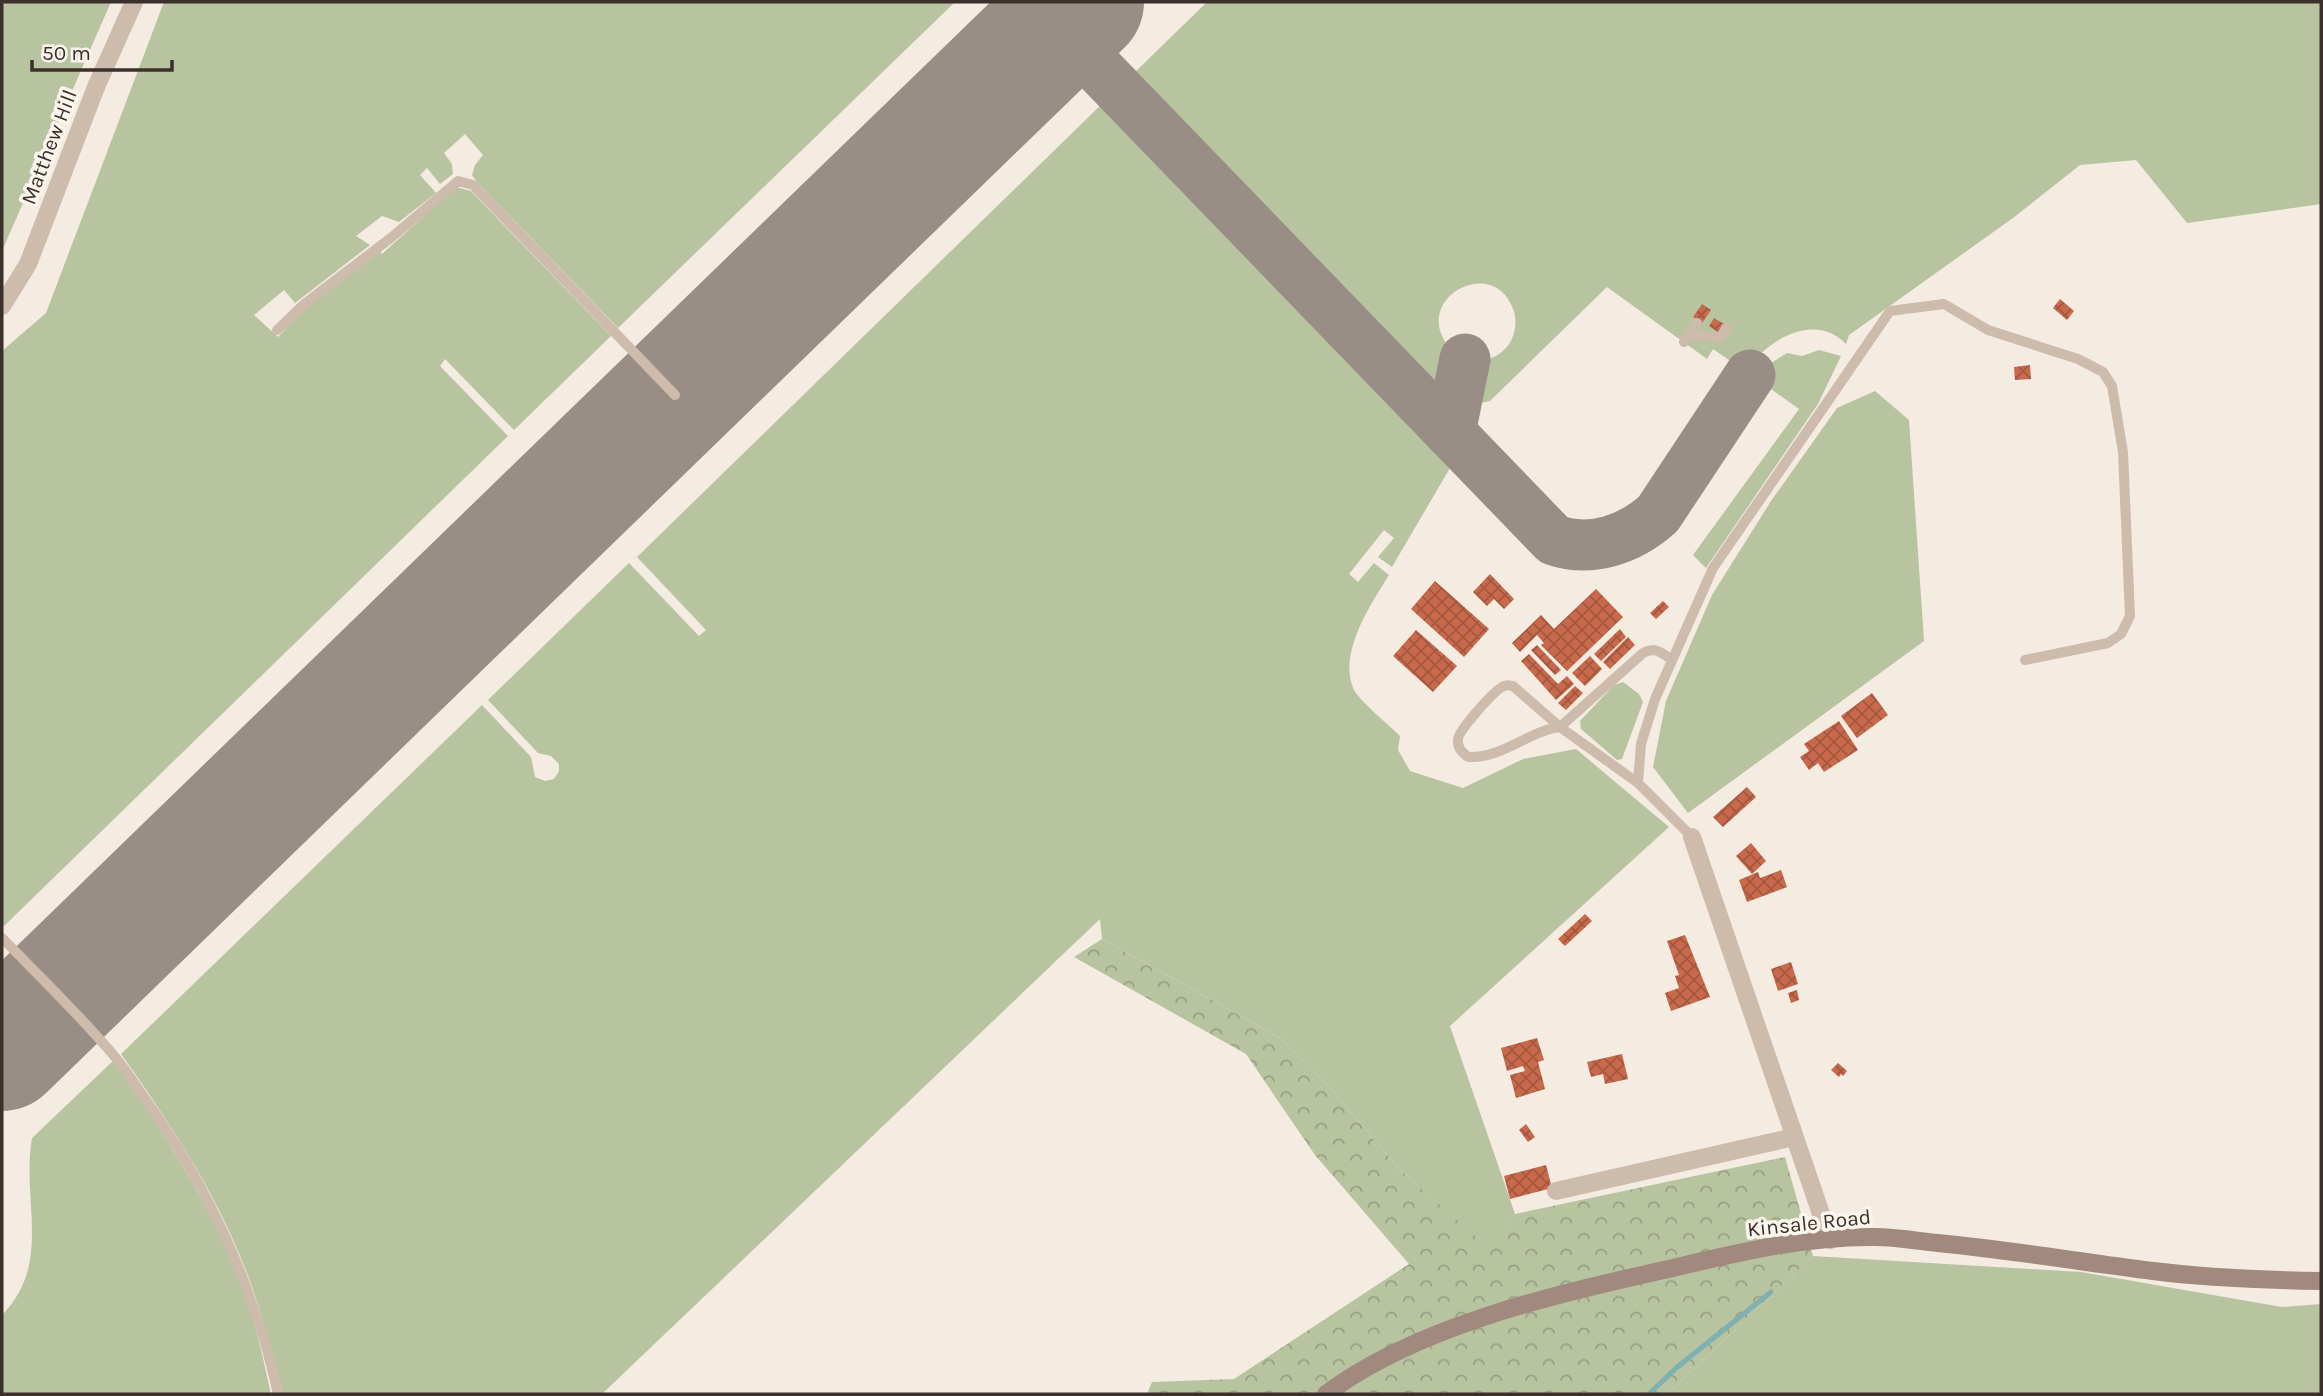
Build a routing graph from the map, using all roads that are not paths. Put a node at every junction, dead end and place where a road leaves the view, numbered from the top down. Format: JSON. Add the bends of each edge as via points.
{"nodes":[{"id":1,"x":134,"y":2,"type":"edge"},
{"id":2,"x":2,"y":306,"type":"edge"},
{"id":3,"x":1697,"y":323,"type":"dead end"},
{"id":4,"x":1726,"y":328,"type":"dead end"},
{"id":5,"x":277,"y":330,"type":"dead end"},
{"id":6,"x":676,"y":395,"type":"dead end"},
{"id":7,"x":1672,"y":660,"type":"junction"},
{"id":8,"x":2025,"y":660,"type":"dead end"},
{"id":9,"x":1560,"y":727,"type":"junction"},
{"id":10,"x":1638,"y":783,"type":"junction"},
{"id":11,"x":1692,"y":837,"type":"joint"},
{"id":12,"x":2,"y":938,"type":"edge"},
{"id":13,"x":1794,"y":1137,"type":"junction"},
{"id":14,"x":1556,"y":1191,"type":"dead end"},
{"id":15,"x":1830,"y":1240,"type":"junction"},
{"id":16,"x":2321,"y":1281,"type":"edge"},
{"id":17,"x":278,"y":1394,"type":"edge"},
{"id":18,"x":1326,"y":1394,"type":"edge"}],
"edges":[{"from":1,"to":2,"type":"street","name":"Matthew Hill","via":[[27,264]]},
{"from":3,"to":4,"type":"lane","via":[[1686,339],[1721,337]]},
{"from":5,"to":6,"type":"lane","via":[[458,181],[473,185]]},
{"from":7,"to":8,"type":"lane","via":[[1713,568],[1890,311],[1944,304],[1988,330],[2078,359],[2103,372],[2112,386],[2123,452],[2130,616],[2121,634],[2108,643]]},
{"from":7,"to":9,"type":"lane","via":[[1658,650],[1643,653]]},
{"from":7,"to":10,"type":"lane","via":[[1641,744]]},
{"from":9,"to":9,"type":"lane","via":[[1507,685],[1460,733],[1458,744],[1468,757],[1478,758]]},
{"from":9,"to":10,"type":"lane"},
{"from":10,"to":11,"type":"lane"},
{"from":11,"to":13,"type":"street"},
{"from":12,"to":17,"type":"lane","via":[[116,1058],[201,1185],[234,1253],[266,1342]]},
{"from":13,"to":14,"type":"street"},
{"from":13,"to":15,"type":"street"},
{"from":15,"to":16,"type":"main road","name":"Kinsale Road","via":[[1875,1237],[2208,1277]]},
{"from":15,"to":18,"type":"main road","name":"Kinsale Road","via":[[1717,1257],[1506,1312],[1388,1357]]}]}
